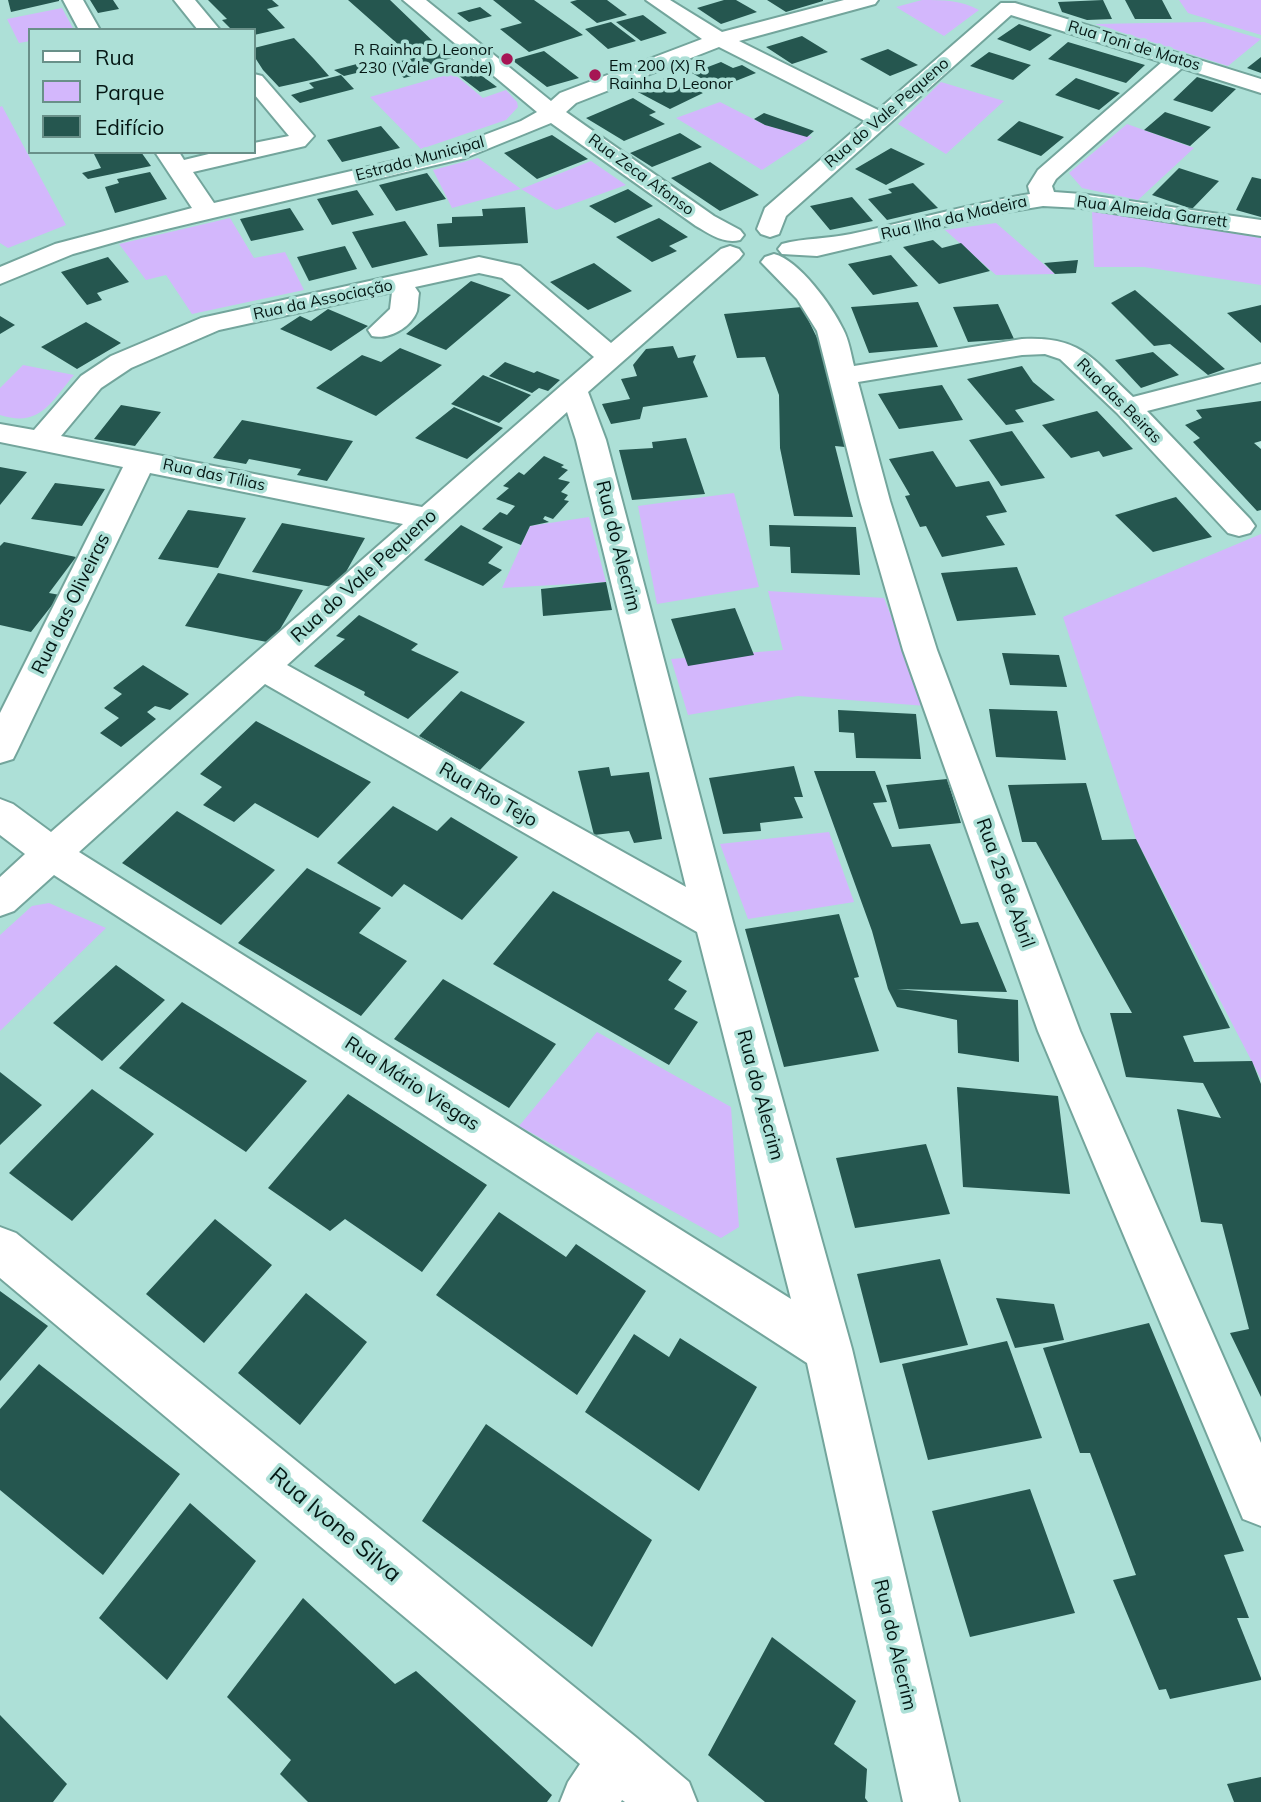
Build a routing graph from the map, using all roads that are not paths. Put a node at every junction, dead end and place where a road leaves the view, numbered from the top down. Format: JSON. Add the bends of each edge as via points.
{"nodes":[{"id":1,"x":72,"y":0,"type":"edge"},
{"id":2,"x":184,"y":0,"type":"edge"},
{"id":3,"x":413,"y":0,"type":"edge"},
{"id":4,"x":656,"y":0,"type":"edge"},
{"id":5,"x":868,"y":0,"type":"edge"},
{"id":6,"x":1007,"y":3,"type":"edge"},
{"id":7,"x":89,"y":28,"type":"edge"},
{"id":8,"x":208,"y":28,"type":"edge"},
{"id":9,"x":721,"y":39,"type":"junction"},
{"id":10,"x":1178,"y":60,"type":"junction"},
{"id":11,"x":256,"y":83,"type":"edge"},
{"id":12,"x":1261,"y":86,"type":"edge"},
{"id":13,"x":552,"y":113,"type":"junction"},
{"id":14,"x":880,"y":120,"type":"junction"},
{"id":15,"x":256,"y":150,"type":"edge"},
{"id":16,"x":230,"y":154,"type":"edge"},
{"id":17,"x":172,"y":161,"type":"edge"},
{"id":18,"x":1043,"y":200,"type":"junction"},
{"id":19,"x":208,"y":213,"type":"junction"},
{"id":20,"x":1261,"y":228,"type":"edge"},
{"id":21,"x":770,"y":229,"type":"junction"},
{"id":22,"x":730,"y":245,"type":"junction"},
{"id":23,"x":782,"y":256,"type":"junction"},
{"id":24,"x":0,"y":276,"type":"edge"},
{"id":25,"x":398,"y":283,"type":"junction"},
{"id":26,"x":382,"y":330,"type":"dead end"},
{"id":27,"x":611,"y":357,"type":"junction"},
{"id":28,"x":1261,"y":373,"type":"edge"},
{"id":29,"x":843,"y":376,"type":"junction"},
{"id":30,"x":574,"y":392,"type":"junction"},
{"id":31,"x":1127,"y":407,"type":"junction"},
{"id":32,"x":0,"y":433,"type":"edge"},
{"id":33,"x":42,"y":440,"type":"junction"},
{"id":34,"x":141,"y":460,"type":"junction"},
{"id":35,"x":428,"y":519,"type":"junction"},
{"id":36,"x":1239,"y":526,"type":"dead end"},
{"id":37,"x":263,"y":667,"type":"junction"},
{"id":38,"x":0,"y":749,"type":"edge"},
{"id":39,"x":0,"y":814,"type":"edge"},
{"id":40,"x":52,"y":854,"type":"junction"},
{"id":41,"x":0,"y":901,"type":"edge"},
{"id":42,"x":713,"y":922,"type":"junction"},
{"id":43,"x":0,"y":1249,"type":"edge"},
{"id":44,"x":828,"y":1349,"type":"junction"},
{"id":45,"x":1261,"y":1501,"type":"edge"},
{"id":46,"x":602,"y":1780,"type":"edge"},
{"id":47,"x":669,"y":1802,"type":"edge"},
{"id":48,"x":931,"y":1802,"type":"edge"}],
"edges":[{"from":1,"to":7,"type":"street"},
{"from":2,"to":8,"type":"street"},
{"from":3,"to":13,"type":"street","name":"Rua Zeca Afonso"},
{"from":4,"to":9,"type":"street"},
{"from":5,"to":9,"type":"street","name":"Estrada Municipal"},
{"from":6,"to":10,"type":"street","name":"Rua Toni de Matos"},
{"from":6,"to":14,"type":"street","name":"Rua do Vale Pequeno"},
{"from":9,"to":13,"type":"street","name":"Estrada Municipal","via":[[568,98]]},
{"from":9,"to":14,"type":"street"},
{"from":10,"to":12,"type":"street","name":"Rua Toni de Matos"},
{"from":10,"to":18,"type":"street","name":"Rua Ilha da Madeira","via":[[1046,175],[1040,186]]},
{"from":11,"to":15,"type":"street","via":[[302,136]]},
{"from":13,"to":19,"type":"street","name":"Estrada Municipal","via":[[457,153]]},
{"from":13,"to":22,"type":"street","name":"Rua Zeca Afonso","via":[[705,221]]},
{"from":14,"to":21,"type":"street","name":"Rua do Vale Pequeno","via":[[775,213]]},
{"from":16,"to":17,"type":"street"},
{"from":17,"to":19,"type":"street"},
{"from":18,"to":20,"type":"street","name":"Rua Almeida Garrett","via":[[1081,201]]},
{"from":18,"to":23,"type":"street","name":"Rua Ilha da Madeira"},
{"from":19,"to":24,"type":"street","name":"Estrada Municipal","via":[[64,249]]},
{"from":21,"to":22,"type":"street","via":[[748,228]]},
{"from":21,"to":23,"type":"street","name":"Rua 25 de Abril","via":[[784,235]]},
{"from":22,"to":23,"type":"street","name":"Rua Zeca Afonso","via":[[745,262]]},
{"from":22,"to":27,"type":"street","name":"Rua do Vale Pequeno"},
{"from":23,"to":29,"type":"street","name":"Rua 25 de Abril","via":[[831,331]]},
{"from":25,"to":26,"type":"street","via":[[406,293],[403,312]]},
{"from":25,"to":27,"type":"street","name":"Rua da Associação","via":[[479,265],[511,272]]},
{"from":25,"to":33,"type":"street","name":"Rua da Associação","via":[[211,324],[121,362],[92,382]]},
{"from":27,"to":30,"type":"street","name":"Rua do Vale Pequeno"},
{"from":28,"to":31,"type":"street"},
{"from":29,"to":31,"type":"street","name":"Rua das Beiras","via":[[1047,346],[1070,353]]},
{"from":29,"to":45,"type":"street","name":"Rua 25 de Abril","via":[[920,650],[1054,1018]]},
{"from":30,"to":35,"type":"street","name":"Rua do Vale Pequeno"},
{"from":30,"to":42,"type":"street","name":"Rua do Alecrim","via":[[594,453]]},
{"from":31,"to":36,"type":"street","name":"Rua das Beiras"},
{"from":32,"to":33,"type":"street","name":"Rua das Tílias"},
{"from":33,"to":34,"type":"street","name":"Rua das Tílias"},
{"from":34,"to":35,"type":"street","name":"Rua das Tílias"},
{"from":34,"to":38,"type":"street","name":"Rua das Oliveiras"},
{"from":35,"to":37,"type":"street","name":"Rua do Vale Pequeno"},
{"from":37,"to":40,"type":"street","name":"Rua do Vale Pequeno"},
{"from":37,"to":42,"type":"street","name":"Rua Rio Tejo"},
{"from":39,"to":40,"type":"street","name":"Rua Mário Viegas"},
{"from":40,"to":41,"type":"street","name":"Rua do Vale Pequeno"},
{"from":40,"to":44,"type":"street","name":"Rua Mário Viegas"},
{"from":42,"to":44,"type":"street","name":"Rua do Alecrim"},
{"from":43,"to":46,"type":"street","name":"Rua Ivone Silva"},
{"from":44,"to":48,"type":"street","name":"Rua do Alecrim"},
{"from":46,"to":47,"type":"street","name":"Rua Ivone Silva"}]}
